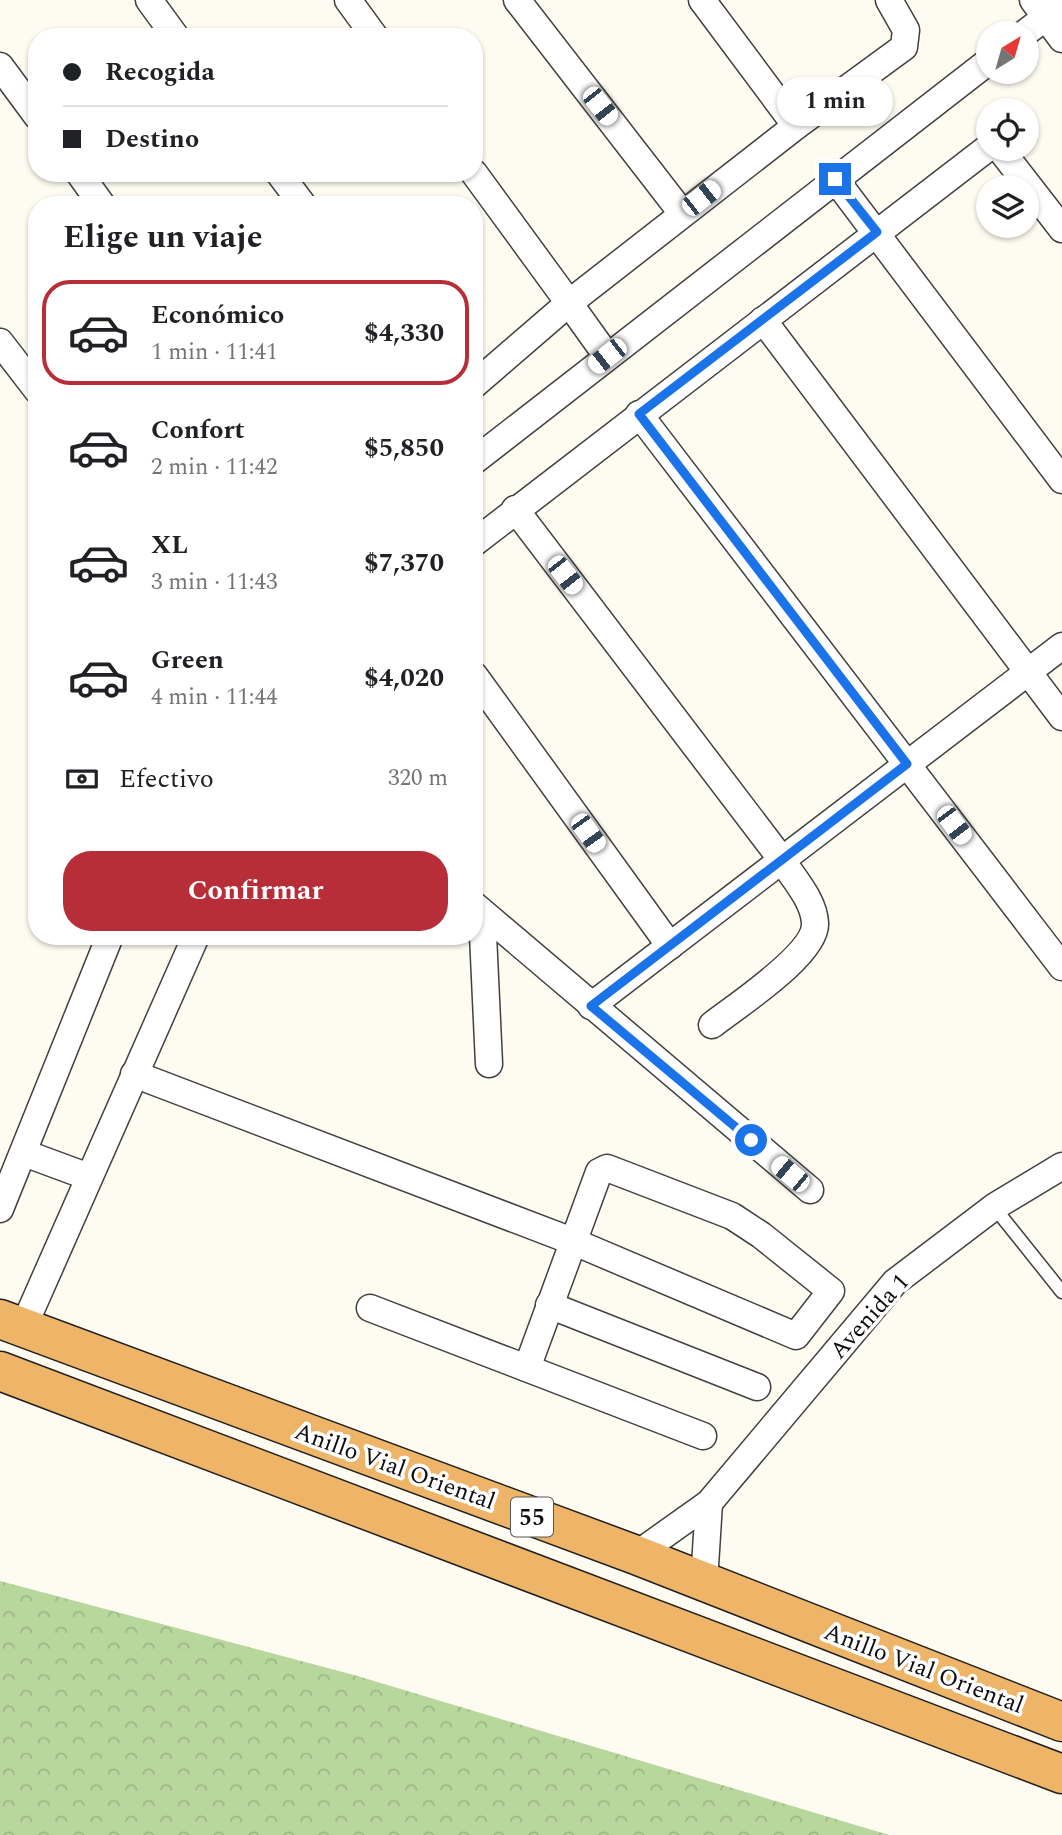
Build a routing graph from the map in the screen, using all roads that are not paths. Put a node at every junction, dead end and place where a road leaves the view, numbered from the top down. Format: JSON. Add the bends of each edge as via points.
{"nodes":[{"id":1,"x":149,"y":0,"type":"edge"},
{"id":2,"x":348,"y":0,"type":"edge"},
{"id":3,"x":517,"y":0,"type":"edge"},
{"id":4,"x":702,"y":0,"type":"edge"},
{"id":5,"x":890,"y":0,"type":"edge"},
{"id":6,"x":1047,"y":8,"type":"edge"},
{"id":7,"x":169,"y":28,"type":"edge"},
{"id":8,"x":368,"y":28,"type":"edge"},
{"id":9,"x":1062,"y":39,"type":"edge"},
{"id":10,"x":0,"y":66,"type":"edge"},
{"id":11,"x":976,"y":71,"type":"edge"},
{"id":12,"x":28,"y":104,"type":"edge"},
{"id":13,"x":796,"y":126,"type":"junction"},
{"id":14,"x":976,"y":157,"type":"edge"},
{"id":15,"x":1009,"y":161,"type":"edge"},
{"id":16,"x":835,"y":179,"type":"junction"},
{"id":17,"x":481,"y":182,"type":"edge"},
{"id":18,"x":682,"y":213,"type":"junction"},
{"id":19,"x":1062,"y":229,"type":"edge"},
{"id":20,"x":877,"y":232,"type":"junction"},
{"id":21,"x":569,"y":303,"type":"junction"},
{"id":22,"x":763,"y":320,"type":"junction"},
{"id":23,"x":0,"y":342,"type":"edge"},
{"id":24,"x":607,"y":356,"type":"junction"},
{"id":25,"x":28,"y":378,"type":"edge"},
{"id":26,"x":483,"y":378,"type":"edge"},
{"id":27,"x":639,"y":414,"type":"junction"},
{"id":28,"x":483,"y":454,"type":"edge"},
{"id":29,"x":1062,"y":480,"type":"edge"},
{"id":30,"x":515,"y":509,"type":"junction"},
{"id":31,"x":483,"y":535,"type":"edge"},
{"id":32,"x":1062,"y":646,"type":"edge"},
{"id":33,"x":1029,"y":671,"type":"junction"},
{"id":34,"x":483,"y":687,"type":"edge"},
{"id":35,"x":1062,"y":717,"type":"edge"},
{"id":36,"x":907,"y":764,"type":"junction"},
{"id":37,"x":782,"y":860,"type":"junction"},
{"id":38,"x":483,"y":913,"type":"edge"},
{"id":39,"x":106,"y":945,"type":"edge"},
{"id":40,"x":192,"y":945,"type":"edge"},
{"id":41,"x":481,"y":945,"type":"edge"},
{"id":42,"x":670,"y":946,"type":"junction"},
{"id":43,"x":1062,"y":967,"type":"edge"},
{"id":44,"x":591,"y":1006,"type":"junction"},
{"id":45,"x":712,"y":1025,"type":"dead end"},
{"id":46,"x":489,"y":1064,"type":"dead end"},
{"id":47,"x":134,"y":1074,"type":"junction"},
{"id":48,"x":24,"y":1153,"type":"junction"},
{"id":49,"x":1062,"y":1166,"type":"edge"},
{"id":50,"x":89,"y":1177,"type":"junction"},
{"id":51,"x":810,"y":1190,"type":"dead end"},
{"id":52,"x":994,"y":1207,"type":"junction"},
{"id":53,"x":0,"y":1209,"type":"edge"},
{"id":54,"x":572,"y":1241,"type":"junction"},
{"id":55,"x":1062,"y":1292,"type":"edge"},
{"id":56,"x":549,"y":1305,"type":"junction"},
{"id":57,"x":370,"y":1308,"type":"dead end"},
{"id":58,"x":12,"y":1324,"type":"edge"},
{"id":59,"x":527,"y":1368,"type":"junction"},
{"id":60,"x":0,"y":1371,"type":"edge"},
{"id":61,"x":757,"y":1387,"type":"dead end"},
{"id":62,"x":703,"y":1436,"type":"dead end"},
{"id":63,"x":709,"y":1503,"type":"junction"},
{"id":64,"x":636,"y":1555,"type":"junction"},
{"id":65,"x":704,"y":1582,"type":"junction"},
{"id":66,"x":1062,"y":1722,"type":"edge"},
{"id":67,"x":1062,"y":1774,"type":"edge"}],
"edges":[{"from":1,"to":7,"type":"street"},
{"from":2,"to":8,"type":"street"},
{"from":3,"to":18,"type":"street"},
{"from":4,"to":13,"type":"street"},
{"from":5,"to":13,"type":"street","via":[[906,30],[904,47]]},
{"from":6,"to":9,"type":"street"},
{"from":10,"to":12,"type":"street"},
{"from":11,"to":16,"type":"street"},
{"from":13,"to":18,"type":"street"},
{"from":14,"to":20,"type":"street"},
{"from":15,"to":19,"type":"street"},
{"from":16,"to":20,"type":"street"},
{"from":16,"to":24,"type":"street"},
{"from":17,"to":21,"type":"street"},
{"from":18,"to":21,"type":"street"},
{"from":20,"to":22,"type":"street"},
{"from":20,"to":29,"type":"street"},
{"from":21,"to":24,"type":"street"},
{"from":21,"to":26,"type":"street"},
{"from":22,"to":27,"type":"street"},
{"from":22,"to":33,"type":"street"},
{"from":23,"to":25,"type":"street"},
{"from":24,"to":28,"type":"street"},
{"from":27,"to":30,"type":"street"},
{"from":27,"to":36,"type":"street"},
{"from":30,"to":31,"type":"street"},
{"from":30,"to":37,"type":"street"},
{"from":32,"to":33,"type":"street"},
{"from":33,"to":35,"type":"street"},
{"from":33,"to":36,"type":"street"},
{"from":34,"to":42,"type":"street"},
{"from":36,"to":37,"type":"street"},
{"from":36,"to":43,"type":"street"},
{"from":37,"to":42,"type":"street"},
{"from":37,"to":45,"type":"street","via":[[810,903],[816,923],[811,939],[797,958]]},
{"from":38,"to":44,"type":"street"},
{"from":39,"to":48,"type":"street"},
{"from":40,"to":47,"type":"street"},
{"from":41,"to":46,"type":"street"},
{"from":42,"to":44,"type":"street"},
{"from":44,"to":51,"type":"street"},
{"from":47,"to":50,"type":"street"},
{"from":47,"to":54,"type":"street"},
{"from":48,"to":50,"type":"street"},
{"from":48,"to":53,"type":"street"},
{"from":49,"to":52,"type":"street","name":"Avenida 1"},
{"from":50,"to":58,"type":"street"},
{"from":52,"to":55,"type":"lane"},
{"from":52,"to":63,"type":"street","name":"Avenida 1","via":[[895,1282]]},
{"from":54,"to":54,"type":"street","via":[[599,1172],[607,1168],[732,1216],[831,1291],[796,1336]]},
{"from":54,"to":56,"type":"street"},
{"from":56,"to":59,"type":"street"},
{"from":56,"to":61,"type":"street"},
{"from":57,"to":59,"type":"street"},
{"from":58,"to":64,"type":"highway","name":"Anillo Vial Oriental","number":"55"},
{"from":59,"to":62,"type":"street"},
{"from":60,"to":67,"type":"highway","name":"Anillo Vial Oriental","number":"55"},
{"from":63,"to":64,"type":"street","name":"Avenida 1"},
{"from":63,"to":65,"type":"street"},
{"from":64,"to":65,"type":"highway","name":"Anillo Vial Oriental","number":"55"},
{"from":65,"to":66,"type":"highway","name":"Anillo Vial Oriental","number":"55"}]}
